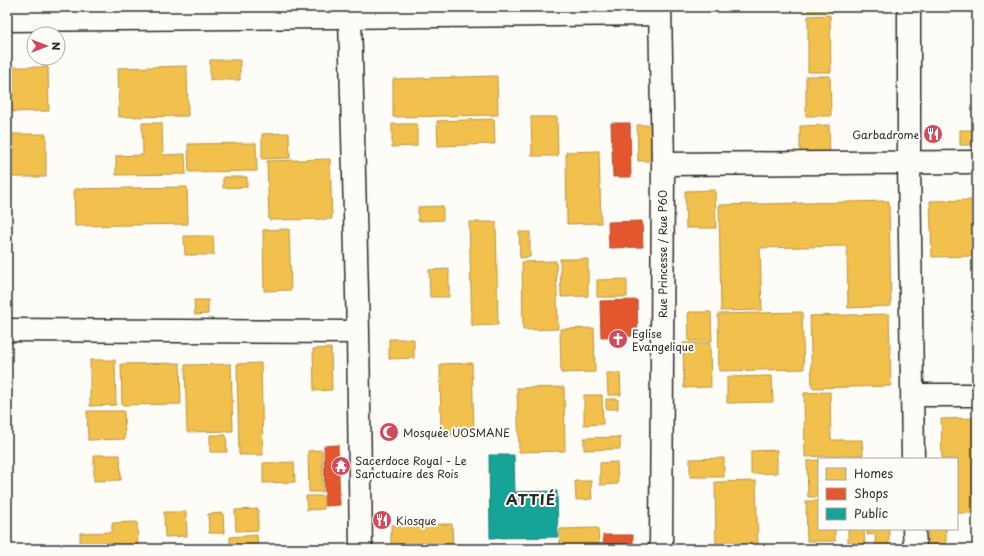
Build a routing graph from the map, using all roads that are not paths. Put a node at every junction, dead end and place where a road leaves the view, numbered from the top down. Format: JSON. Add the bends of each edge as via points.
{"nodes":[{"id":1,"x":909,"y":7,"type":"edge"},
{"id":2,"x":660,"y":11,"type":"edge"},
{"id":3,"x":350,"y":17,"type":"junction"},
{"id":4,"x":7,"y":20,"type":"edge"},
{"id":5,"x":909,"y":162,"type":"junction"},
{"id":6,"x":977,"y":162,"type":"edge"},
{"id":7,"x":663,"y":164,"type":"junction"},
{"id":8,"x":7,"y":330,"type":"edge"},
{"id":9,"x":358,"y":332,"type":"junction"},
{"id":10,"x":913,"y":395,"type":"junction"},
{"id":11,"x":977,"y":395,"type":"edge"},
{"id":12,"x":914,"y":458,"type":"edge"},
{"id":13,"x":914,"y":530,"type":"edge"},
{"id":14,"x":361,"y":549,"type":"edge"},
{"id":15,"x":661,"y":549,"type":"edge"},
{"id":16,"x":915,"y":549,"type":"edge"}],
"edges":[{"from":1,"to":5,"type":"street"},
{"from":2,"to":3,"type":"street"},
{"from":2,"to":7,"type":"street","name":"Rue Princesse / Rue P60"},
{"from":3,"to":4,"type":"street"},
{"from":3,"to":9,"type":"street"},
{"from":5,"to":6,"type":"street"},
{"from":5,"to":7,"type":"street"},
{"from":5,"to":10,"type":"street"},
{"from":7,"to":15,"type":"street","name":"Rue Princesse / Rue P60"},
{"from":8,"to":9,"type":"street"},
{"from":9,"to":14,"type":"street"},
{"from":10,"to":11,"type":"street"},
{"from":10,"to":12,"type":"street"},
{"from":13,"to":16,"type":"street"}]}
